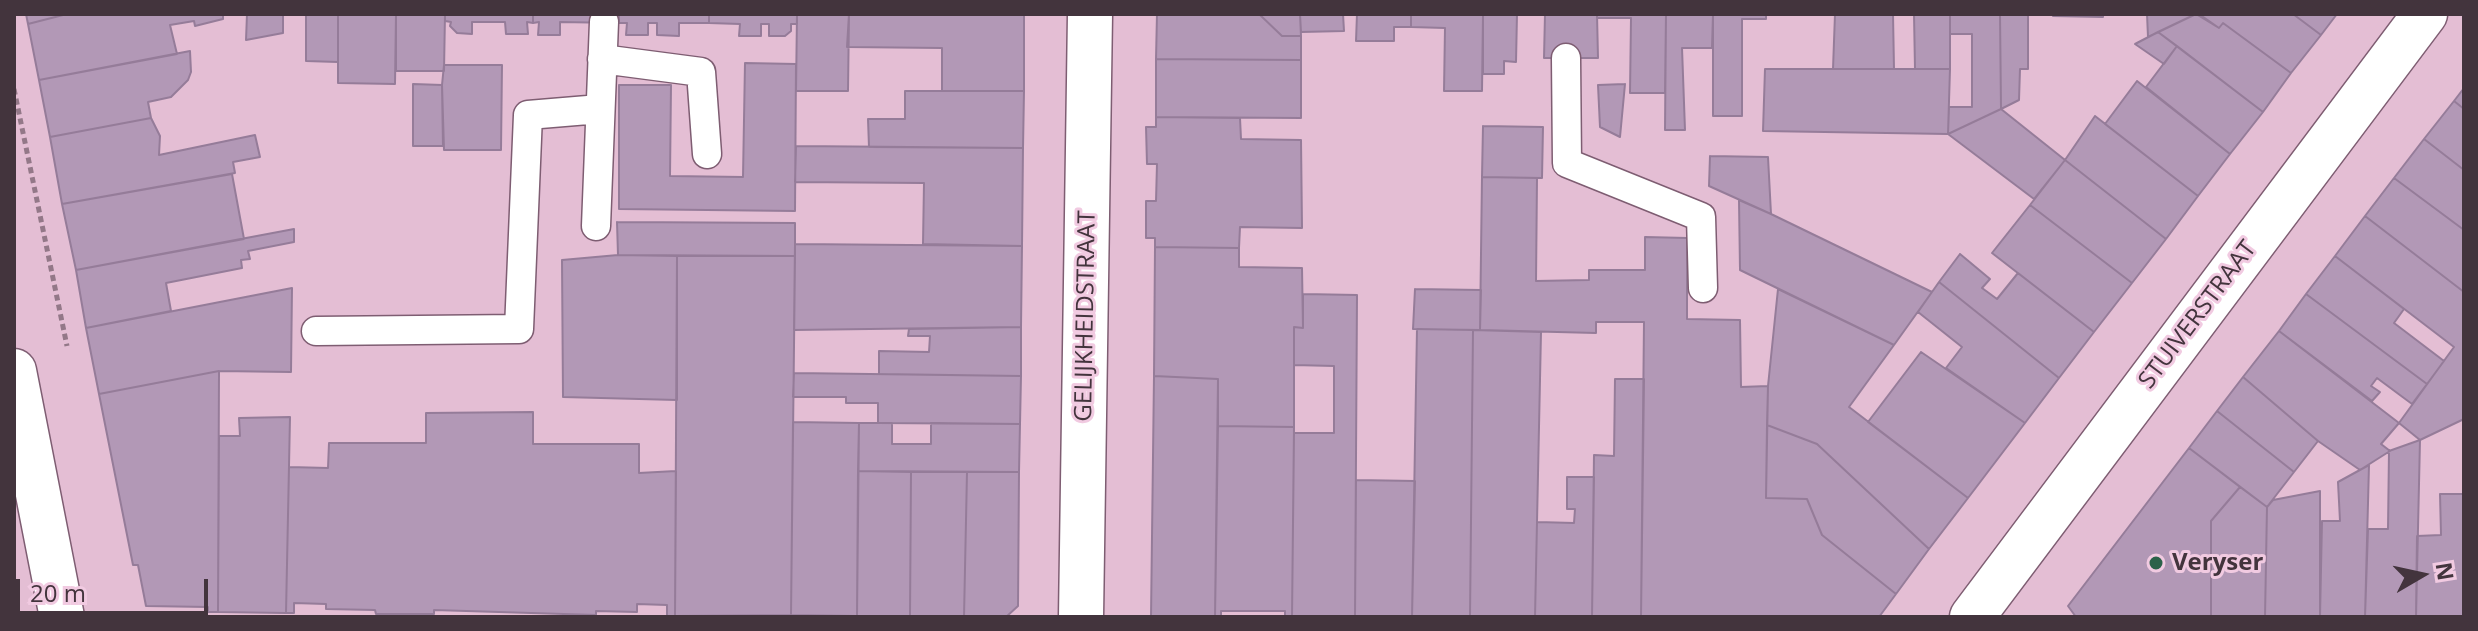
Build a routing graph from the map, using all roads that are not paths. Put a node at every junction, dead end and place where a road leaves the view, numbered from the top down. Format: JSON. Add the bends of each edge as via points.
{"nodes":[{"id":1,"x":1090,"y":14,"type":"edge"},
{"id":2,"x":2425,"y":14,"type":"edge"},
{"id":3,"x":604,"y":22,"type":"dead end"},
{"id":4,"x":1566,"y":58,"type":"dead end"},
{"id":5,"x":602,"y":59,"type":"junction"},
{"id":6,"x":600,"y":109,"type":"junction"},
{"id":7,"x":707,"y":154,"type":"dead end"},
{"id":8,"x":596,"y":226,"type":"dead end"},
{"id":9,"x":1703,"y":288,"type":"dead end"},
{"id":10,"x":316,"y":331,"type":"dead end"},
{"id":11,"x":14,"y":371,"type":"edge"},
{"id":12,"x":62,"y":617,"type":"edge"},
{"id":13,"x":1081,"y":617,"type":"edge"},
{"id":14,"x":1972,"y":617,"type":"edge"}],
"edges":[{"from":1,"to":13,"type":"street","name":"GELIJKHEIDSTRAAT"},
{"from":2,"to":14,"type":"street","name":"STUIVERSTRAAT"},
{"from":3,"to":5,"type":"lane"},
{"from":4,"to":9,"type":"lane","via":[[1567,163],[1701,217]]},
{"from":5,"to":6,"type":"lane"},
{"from":5,"to":7,"type":"lane","via":[[701,72]]},
{"from":6,"to":8,"type":"lane"},
{"from":6,"to":10,"type":"lane","via":[[528,115],[519,329]]},
{"from":11,"to":12,"type":"street"}]}
